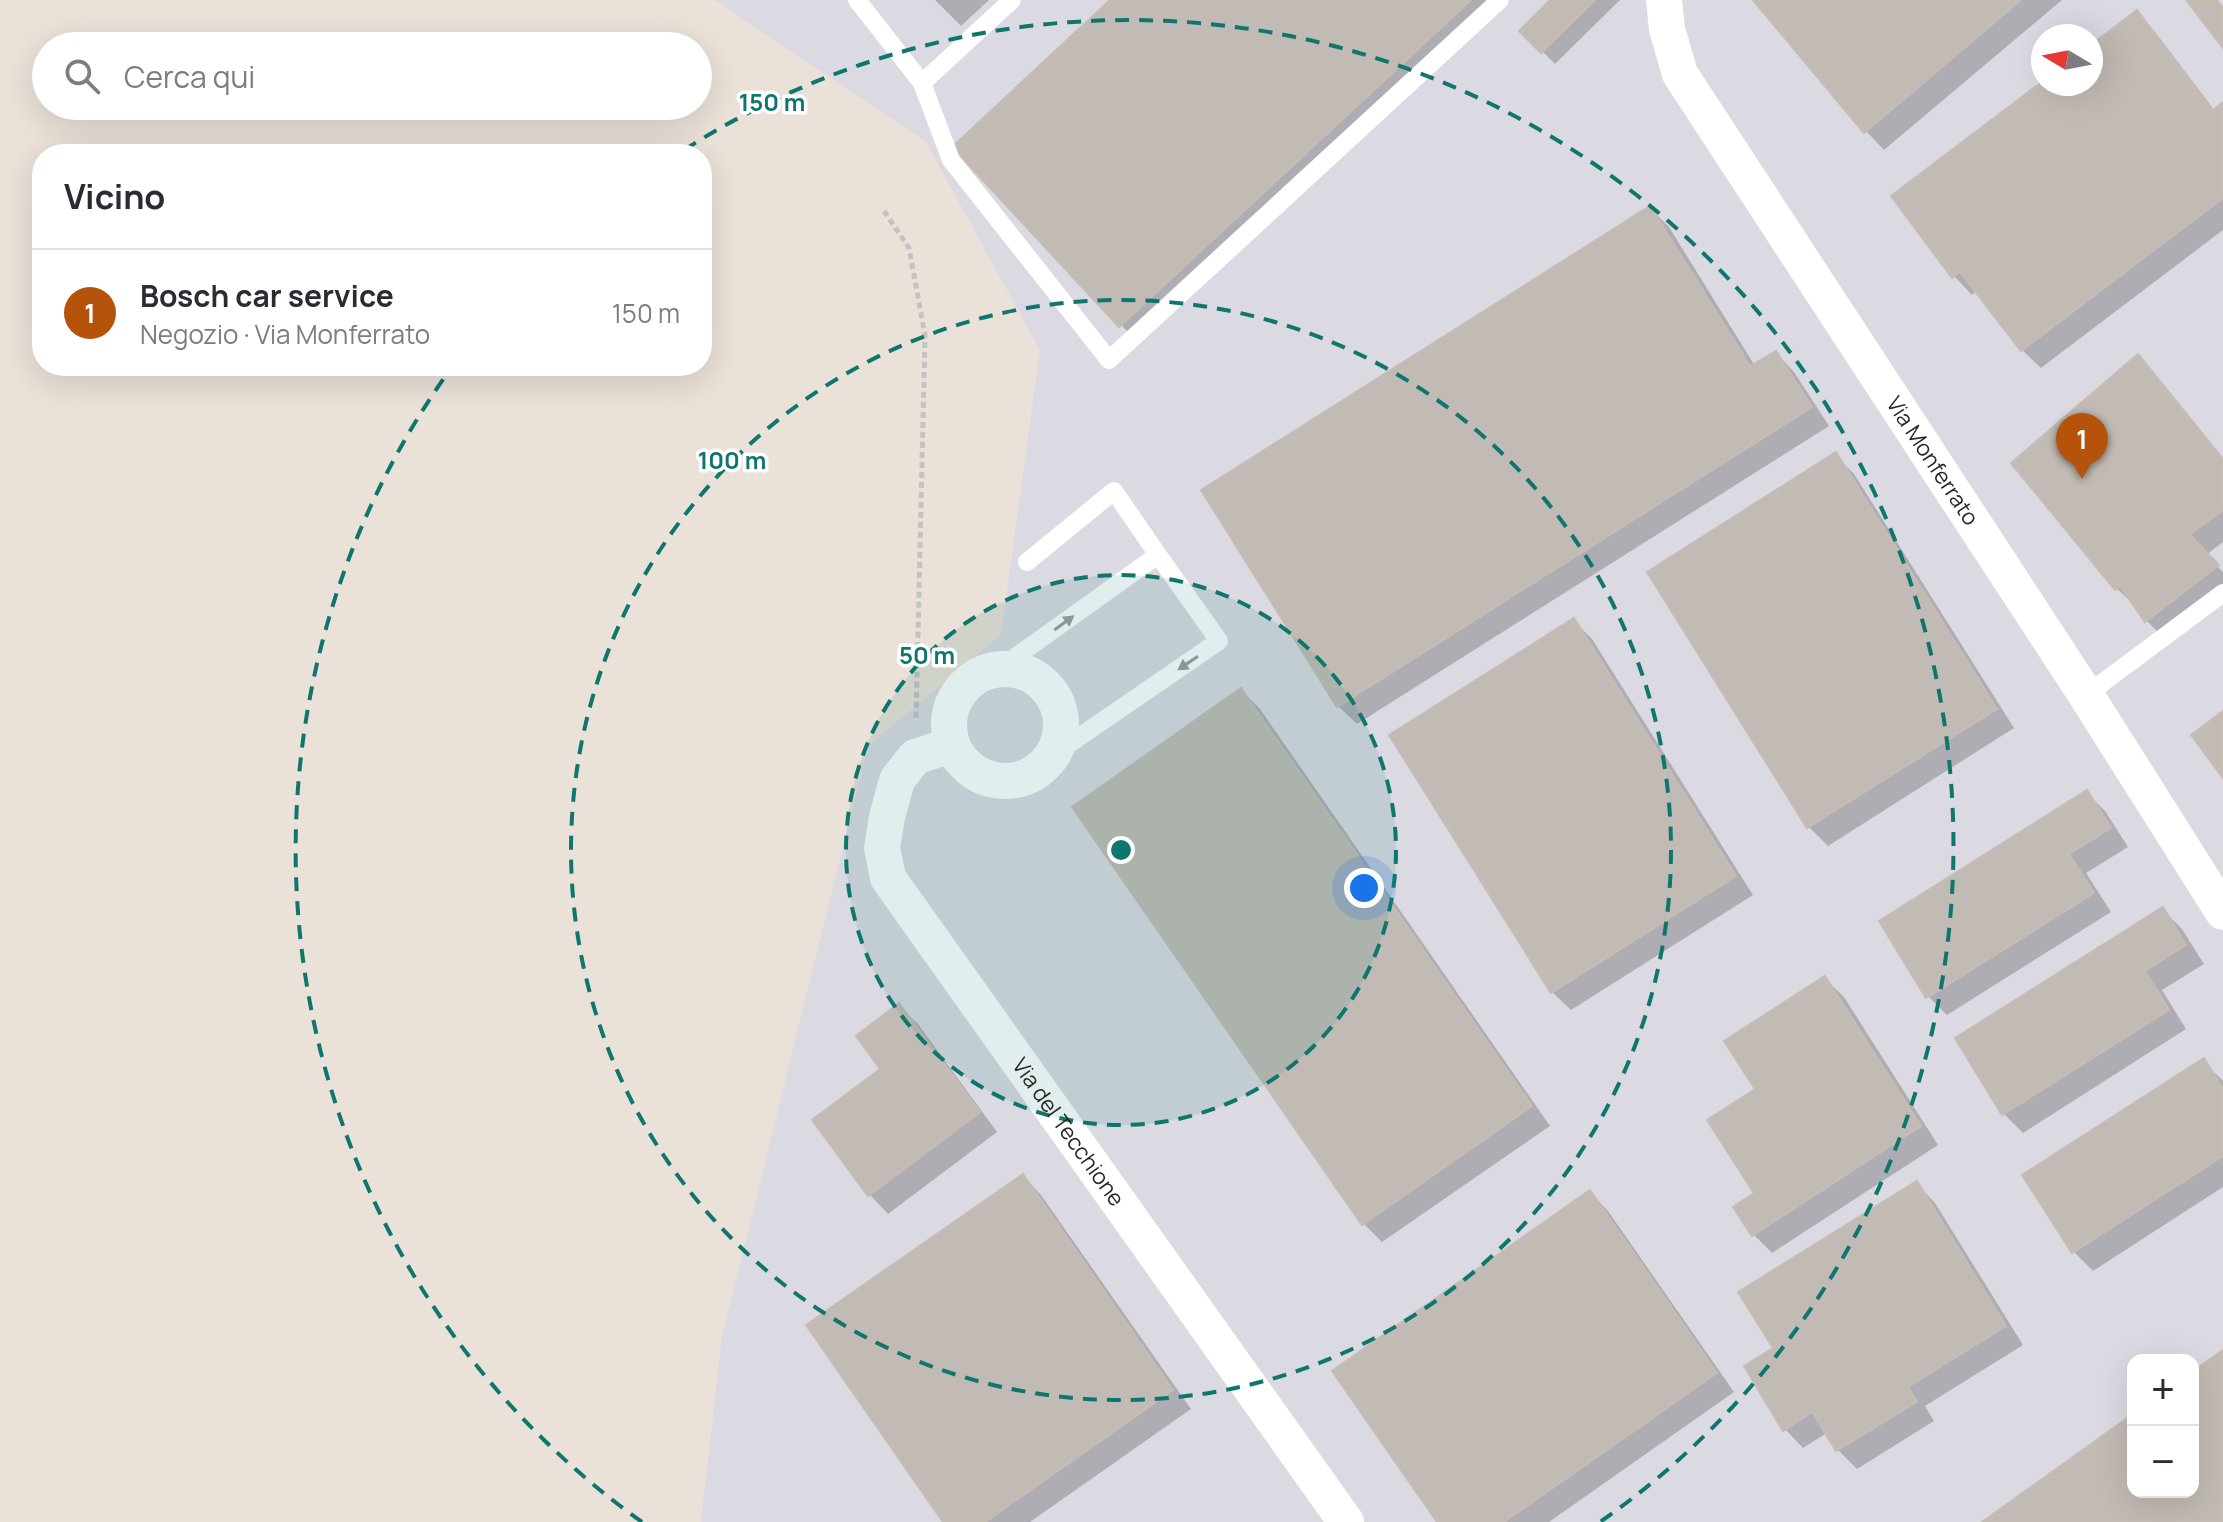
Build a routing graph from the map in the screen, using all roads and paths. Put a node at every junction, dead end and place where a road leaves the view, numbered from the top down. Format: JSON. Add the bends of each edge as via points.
{"nodes":[{"id":1,"x":857,"y":0,"type":"edge"},
{"id":2,"x":1012,"y":0,"type":"edge"},
{"id":3,"x":1500,"y":0,"type":"edge"},
{"id":4,"x":1664,"y":0,"type":"edge"},
{"id":5,"x":922,"y":83,"type":"junction"},
{"id":6,"x":884,"y":211,"type":"dead end"},
{"id":7,"x":1158,"y":555,"type":"junction"},
{"id":8,"x":1027,"y":562,"type":"dead end"},
{"id":9,"x":2223,"y":593,"type":"edge"},
{"id":10,"x":1000,"y":668,"type":"junction"},
{"id":11,"x":2086,"y":695,"type":"junction"},
{"id":12,"x":952,"y":745,"type":"junction"},
{"id":13,"x":1053,"y":755,"type":"junction"},
{"id":14,"x":915,"y":757,"type":"junction"},
{"id":15,"x":2223,"y":912,"type":"edge"},
{"id":16,"x":1346,"y":1522,"type":"edge"}],
"edges":[{"from":1,"to":5,"type":"lane"},
{"from":2,"to":5,"type":"lane"},
{"from":3,"to":5,"type":"lane","via":[[1109,360],[951,160]]},
{"from":4,"to":11,"type":"street","name":"Via Monferrato","via":[[1680,74]]},
{"from":6,"to":14,"type":"path","via":[[909,248],[925,335]]},
{"from":7,"to":8,"type":"lane","via":[[1114,491]]},
{"from":10,"to":7,"type":"lane","one_way":true},
{"from":7,"to":13,"type":"lane","one_way":true,"via":[[1219,641]]},
{"from":9,"to":11,"type":"lane"},
{"from":10,"to":12,"type":"street","via":[[964,686],[952,704]]},
{"from":10,"to":13,"type":"street","via":[[1021,670],[1054,695],[1061,736]]},
{"from":11,"to":15,"type":"street","name":"Via Monferrato"},
{"from":12,"to":13,"type":"street","via":[[980,776],[1000,781],[1020,780]]},
{"from":12,"to":14,"type":"street"},
{"from":14,"to":16,"type":"street","name":"Via del Tecchione","via":[[897,780],[887,817],[882,848],[888,878]]}]}
